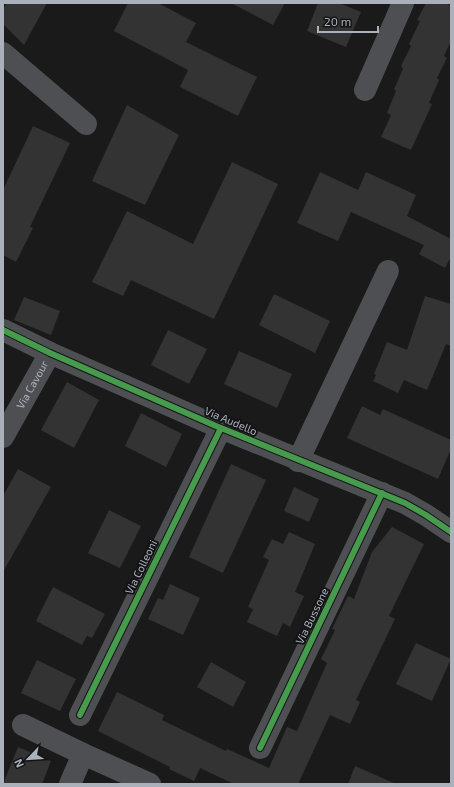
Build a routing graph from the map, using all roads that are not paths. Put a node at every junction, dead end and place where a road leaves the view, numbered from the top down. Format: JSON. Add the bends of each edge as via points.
{"nodes":[{"id":1,"x":403,"y":3,"type":"edge"},
{"id":2,"x":3,"y":53,"type":"edge"},
{"id":3,"x":366,"y":90,"type":"dead end"},
{"id":4,"x":86,"y":124,"type":"dead end"},
{"id":5,"x":388,"y":271,"type":"dead end"},
{"id":6,"x":3,"y":330,"type":"edge"},
{"id":7,"x":50,"y":353,"type":"junction"},
{"id":8,"x":221,"y":428,"type":"junction"},
{"id":9,"x":3,"y":437,"type":"edge"},
{"id":10,"x":298,"y":461,"type":"junction"},
{"id":11,"x":382,"y":493,"type":"junction"},
{"id":12,"x":451,"y":532,"type":"edge"},
{"id":13,"x":80,"y":715,"type":"dead end"},
{"id":14,"x":23,"y":725,"type":"dead end"},
{"id":15,"x":260,"y":748,"type":"dead end"},
{"id":16,"x":83,"y":754,"type":"junction"},
{"id":17,"x":70,"y":784,"type":"edge"},
{"id":18,"x":150,"y":784,"type":"edge"}],
"edges":[{"from":1,"to":3,"type":"street"},
{"from":2,"to":4,"type":"street"},
{"from":5,"to":10,"type":"street"},
{"from":6,"to":7,"type":"street","name":"Via Audello"},
{"from":7,"to":8,"type":"street","name":"Via Audello"},
{"from":7,"to":9,"type":"street","name":"Via Cavour"},
{"from":8,"to":10,"type":"street","name":"Via Audello"},
{"from":8,"to":13,"type":"street","name":"Via Colleoni"},
{"from":10,"to":11,"type":"street","name":"Via Audello"},
{"from":11,"to":12,"type":"street","name":"Via Audello","via":[[405,503]]},
{"from":11,"to":15,"type":"street","name":"Via Bussone"},
{"from":14,"to":16,"type":"street"},
{"from":16,"to":17,"type":"street"},
{"from":16,"to":18,"type":"street"}]}
